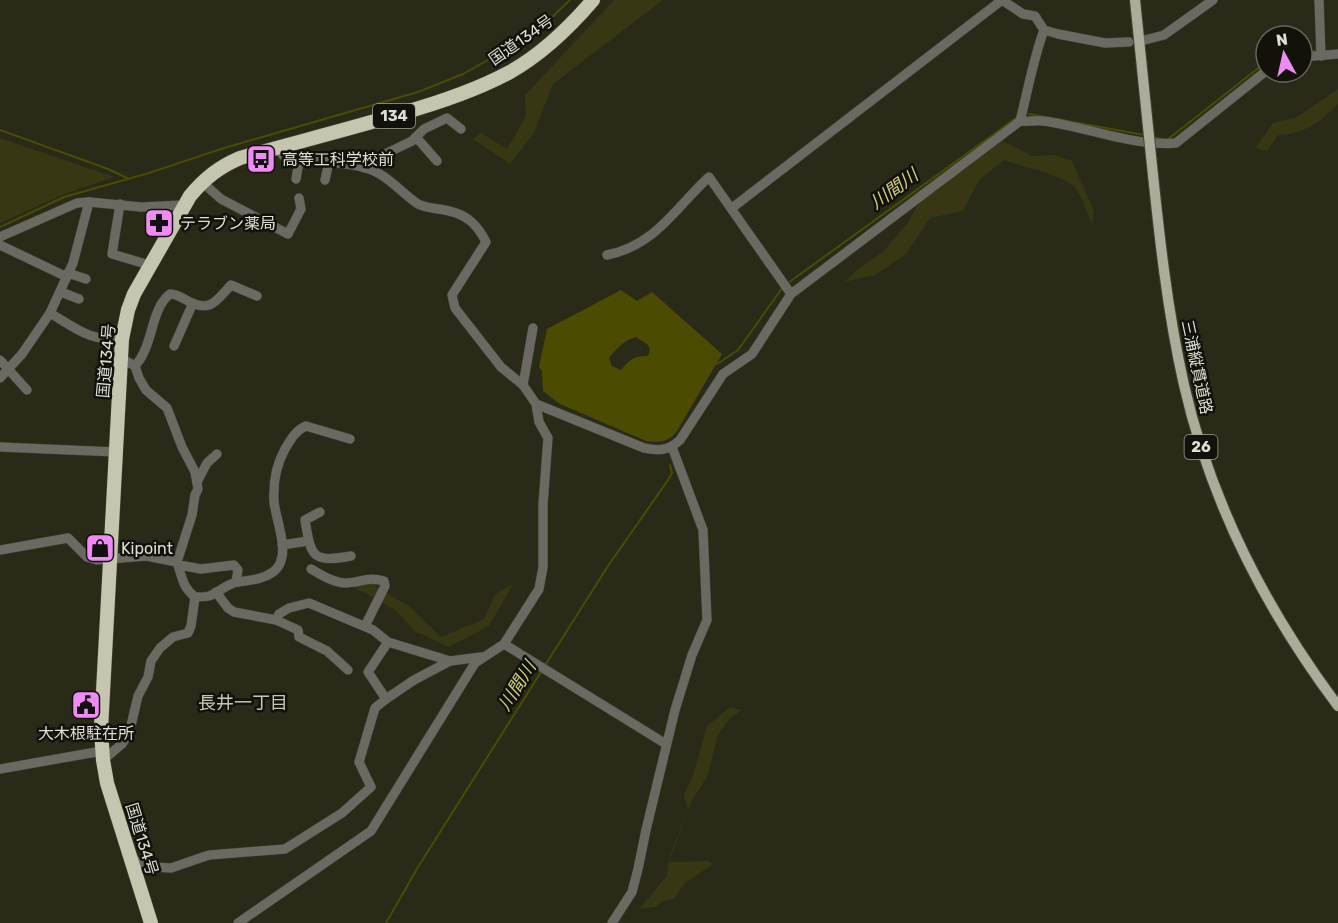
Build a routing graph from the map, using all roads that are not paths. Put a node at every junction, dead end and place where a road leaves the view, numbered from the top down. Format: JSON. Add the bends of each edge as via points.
{"nodes":[{"id":1,"x":593,"y":0,"type":"edge"},
{"id":2,"x":1135,"y":0,"type":"edge"},
{"id":3,"x":1213,"y":0,"type":"edge"},
{"id":4,"x":1319,"y":0,"type":"edge"},
{"id":5,"x":1044,"y":30,"type":"junction"},
{"id":6,"x":1145,"y":40,"type":"dead end"},
{"id":7,"x":1129,"y":42,"type":"dead end"},
{"id":8,"x":1321,"y":52,"type":"junction"},
{"id":9,"x":1314,"y":54,"type":"edge"},
{"id":10,"x":1338,"y":54,"type":"edge"},
{"id":11,"x":1254,"y":81,"type":"edge"},
{"id":12,"x":1020,"y":121,"type":"junction"},
{"id":13,"x":461,"y":129,"type":"dead end"},
{"id":14,"x":416,"y":137,"type":"junction"},
{"id":15,"x":278,"y":147,"type":"junction"},
{"id":16,"x":437,"y":161,"type":"dead end"},
{"id":17,"x":299,"y":162,"type":"junction"},
{"id":18,"x":329,"y":162,"type":"junction"},
{"id":19,"x":365,"y":168,"type":"junction"},
{"id":20,"x":296,"y":179,"type":"dead end"},
{"id":21,"x":325,"y":180,"type":"dead end"},
{"id":22,"x":201,"y":182,"type":"junction"},
{"id":23,"x":299,"y":198,"type":"dead end"},
{"id":24,"x":89,"y":202,"type":"junction"},
{"id":25,"x":120,"y":204,"type":"junction"},
{"id":26,"x":183,"y":205,"type":"junction"},
{"id":27,"x":732,"y":208,"type":"junction"},
{"id":28,"x":0,"y":244,"type":"edge"},
{"id":29,"x":607,"y":255,"type":"dead end"},
{"id":30,"x":149,"y":265,"type":"junction"},
{"id":31,"x":68,"y":275,"type":"junction"},
{"id":32,"x":86,"y":279,"type":"dead end"},
{"id":33,"x":61,"y":292,"type":"junction"},
{"id":34,"x":791,"y":294,"type":"junction"},
{"id":35,"x":257,"y":296,"type":"dead end"},
{"id":36,"x":79,"y":299,"type":"dead end"},
{"id":37,"x":193,"y":303,"type":"junction"},
{"id":38,"x":50,"y":313,"type":"junction"},
{"id":39,"x":533,"y":328,"type":"dead end"},
{"id":40,"x":122,"y":339,"type":"junction"},
{"id":41,"x":174,"y":346,"type":"dead end"},
{"id":42,"x":0,"y":360,"type":"edge"},
{"id":43,"x":121,"y":360,"type":"junction"},
{"id":44,"x":135,"y":366,"type":"junction"},
{"id":45,"x":8,"y":370,"type":"junction"},
{"id":46,"x":0,"y":378,"type":"edge"},
{"id":47,"x":523,"y":385,"type":"junction"},
{"id":48,"x":27,"y":390,"type":"dead end"},
{"id":49,"x":536,"y":404,"type":"junction"},
{"id":50,"x":350,"y":439,"type":"dead end"},
{"id":51,"x":0,"y":447,"type":"edge"},
{"id":52,"x":672,"y":447,"type":"junction"},
{"id":53,"x":116,"y":452,"type":"junction"},
{"id":54,"x":217,"y":454,"type":"dead end"},
{"id":55,"x":197,"y":482,"type":"junction"},
{"id":56,"x":320,"y":512,"type":"dead end"},
{"id":57,"x":308,"y":541,"type":"junction"},
{"id":58,"x":282,"y":545,"type":"junction"},
{"id":59,"x":0,"y":550,"type":"edge"},
{"id":60,"x":351,"y":556,"type":"dead end"},
{"id":61,"x":110,"y":559,"type":"junction"},
{"id":62,"x":178,"y":564,"type":"junction"},
{"id":63,"x":311,"y":569,"type":"dead end"},
{"id":64,"x":236,"y":582,"type":"junction"},
{"id":65,"x":216,"y":592,"type":"junction"},
{"id":66,"x":195,"y":597,"type":"junction"},
{"id":67,"x":276,"y":620,"type":"junction"},
{"id":68,"x":365,"y":626,"type":"junction"},
{"id":69,"x":388,"y":642,"type":"junction"},
{"id":70,"x":504,"y":644,"type":"junction"},
{"id":71,"x":483,"y":657,"type":"junction"},
{"id":72,"x":450,"y":661,"type":"junction"},
{"id":73,"x":348,"y":670,"type":"dead end"},
{"id":74,"x":386,"y":699,"type":"junction"},
{"id":75,"x":1338,"y":706,"type":"edge"},
{"id":76,"x":666,"y":744,"type":"junction"},
{"id":77,"x":102,"y":756,"type":"junction"},
{"id":78,"x":0,"y":769,"type":"edge"},
{"id":79,"x":130,"y":859,"type":"junction"},
{"id":80,"x":151,"y":923,"type":"edge"},
{"id":81,"x":238,"y":923,"type":"edge"},
{"id":82,"x":612,"y":923,"type":"edge"}],
"edges":[{"from":1,"to":15,"type":"highway","name":"国道134号","number":"134","via":[[540,52],[484,85],[459,96]]},
{"from":2,"to":75,"type":"main road","name":"三浦縦貫道路","number":"26","bridge":true,"via":[[1163,271],[1185,388],[1210,475],[1268,601]]},
{"from":3,"to":6,"type":"street","via":[[1164,35]]},
{"from":4,"to":8,"type":"street"},
{"from":5,"to":7,"type":"street","via":[[1105,43]]},
{"from":5,"to":12,"type":"street"},
{"from":5,"to":27,"type":"street","via":[[1035,16],[1023,14],[1002,0]]},
{"from":8,"to":9,"type":"street"},
{"from":8,"to":10,"type":"street"},
{"from":11,"to":12,"type":"street","via":[[1176,143],[1125,138],[1040,120]]},
{"from":12,"to":34,"type":"street"},
{"from":13,"to":14,"type":"street","via":[[447,118]]},
{"from":14,"to":16,"type":"street"},
{"from":14,"to":19,"type":"street"},
{"from":15,"to":17,"type":"street","via":[[287,162]]},
{"from":15,"to":22,"type":"highway","name":"国道134号","number":"134","via":[[240,158]]},
{"from":17,"to":18,"type":"street"},
{"from":17,"to":20,"type":"street"},
{"from":18,"to":19,"type":"street"},
{"from":18,"to":21,"type":"street"},
{"from":19,"to":47,"type":"street","via":[[378,173],[418,204],[459,214],[480,230],[486,242],[452,295],[455,308],[501,368]]},
{"from":22,"to":23,"type":"street","via":[[221,199],[288,234],[302,209]]},
{"from":22,"to":26,"type":"highway","name":"国道134号","number":"134"},
{"from":24,"to":25,"type":"street"},
{"from":24,"to":28,"type":"street","via":[[77,203]]},
{"from":24,"to":31,"type":"street"},
{"from":25,"to":26,"type":"street"},
{"from":25,"to":30,"type":"street","via":[[112,254]]},
{"from":26,"to":30,"type":"highway","name":"国道134号","number":"134"},
{"from":27,"to":29,"type":"street","via":[[709,177],[651,236],[624,251]]},
{"from":27,"to":34,"type":"street"},
{"from":28,"to":31,"type":"street"},
{"from":30,"to":40,"type":"highway","name":"国道134号","number":"134","via":[[128,310]]},
{"from":31,"to":32,"type":"street"},
{"from":31,"to":33,"type":"street"},
{"from":33,"to":36,"type":"street"},
{"from":33,"to":38,"type":"street"},
{"from":34,"to":52,"type":"street","via":[[752,354],[723,374]]},
{"from":35,"to":37,"type":"street","via":[[231,285],[211,305]]},
{"from":37,"to":41,"type":"street"},
{"from":37,"to":44,"type":"street","via":[[175,294],[165,297],[144,353]]},
{"from":38,"to":40,"type":"street","via":[[88,336]]},
{"from":38,"to":45,"type":"street"},
{"from":39,"to":47,"type":"street"},
{"from":40,"to":43,"type":"highway","name":"国道134号","number":"134"},
{"from":42,"to":45,"type":"street"},
{"from":43,"to":44,"type":"street"},
{"from":43,"to":53,"type":"highway","name":"国道134号","number":"134"},
{"from":44,"to":55,"type":"street","via":[[146,390],[167,408]]},
{"from":45,"to":46,"type":"street"},
{"from":45,"to":48,"type":"street"},
{"from":47,"to":49,"type":"street"},
{"from":49,"to":52,"type":"street","via":[[644,448],[659,451]]},
{"from":49,"to":70,"type":"street","via":[[539,422],[548,438],[543,567],[539,589]]},
{"from":50,"to":58,"type":"street","via":[[306,426],[299,428],[291,439],[276,466],[274,502]]},
{"from":51,"to":53,"type":"street"},
{"from":52,"to":76,"type":"street","via":[[704,530],[708,603],[707,620],[692,655]]},
{"from":53,"to":61,"type":"highway","name":"国道134号","number":"134"},
{"from":54,"to":55,"type":"street","via":[[207,462]]},
{"from":55,"to":62,"type":"street"},
{"from":56,"to":57,"type":"street","via":[[304,520]]},
{"from":57,"to":58,"type":"street"},
{"from":57,"to":60,"type":"street","via":[[320,558]]},
{"from":58,"to":64,"type":"street","via":[[281,559],[272,573]]},
{"from":59,"to":61,"type":"street","via":[[68,538],[87,557]]},
{"from":61,"to":62,"type":"street","via":[[146,556]]},
{"from":61,"to":77,"type":"highway","name":"国道134号","number":"134"},
{"from":62,"to":64,"type":"street","via":[[201,569],[234,565],[238,570]]},
{"from":62,"to":66,"type":"street","via":[[183,584]]},
{"from":63,"to":68,"type":"street","via":[[345,583],[367,578],[384,581],[386,586]]},
{"from":64,"to":65,"type":"street"},
{"from":65,"to":66,"type":"street"},
{"from":65,"to":67,"type":"street","via":[[234,612]]},
{"from":66,"to":77,"type":"street","via":[[188,633],[173,637],[151,661],[129,734],[122,744]]},
{"from":67,"to":68,"type":"street","via":[[289,608],[309,603]]},
{"from":67,"to":73,"type":"street","via":[[298,630],[299,637],[327,651]]},
{"from":68,"to":69,"type":"street"},
{"from":69,"to":72,"type":"street"},
{"from":69,"to":74,"type":"street","via":[[368,672]]},
{"from":70,"to":71,"type":"street"},
{"from":70,"to":76,"type":"street"},
{"from":71,"to":72,"type":"street"},
{"from":71,"to":81,"type":"street","via":[[475,663],[371,831]]},
{"from":72,"to":74,"type":"street"},
{"from":74,"to":79,"type":"street","via":[[375,708],[359,762],[371,787],[342,813],[285,849],[209,855],[171,868]]},
{"from":76,"to":82,"type":"street","via":[[639,869],[632,892]]},
{"from":77,"to":78,"type":"street"},
{"from":77,"to":79,"type":"highway","name":"国道134号","number":"134"},
{"from":79,"to":80,"type":"highway","name":"国道134号","number":"134"}]}
